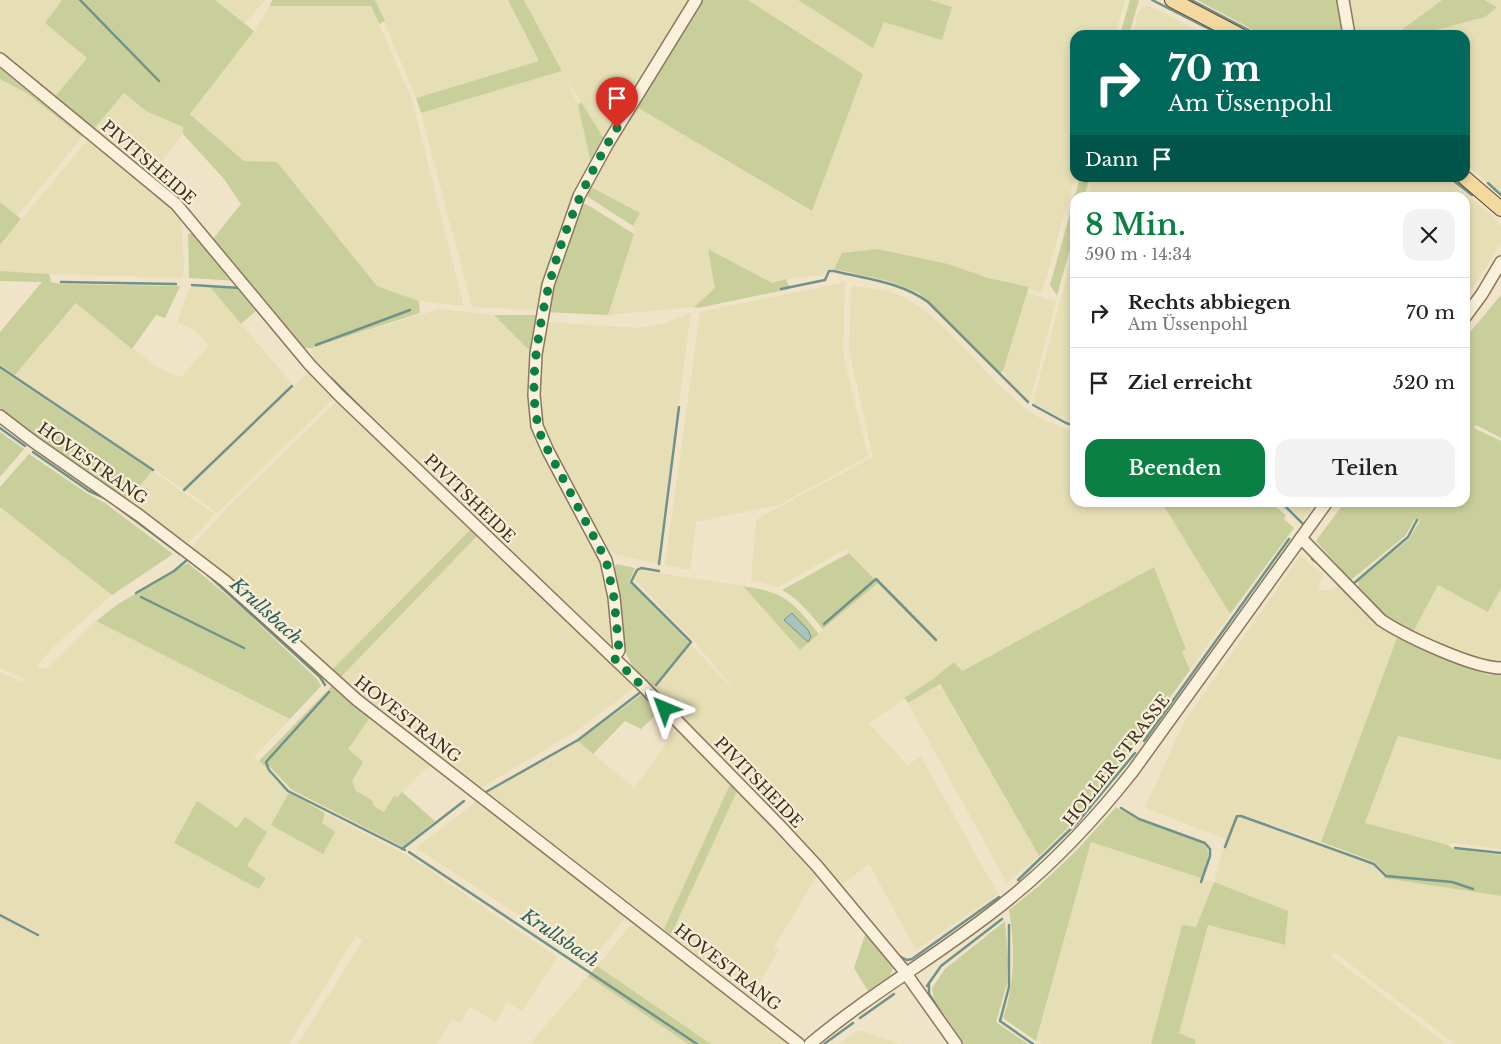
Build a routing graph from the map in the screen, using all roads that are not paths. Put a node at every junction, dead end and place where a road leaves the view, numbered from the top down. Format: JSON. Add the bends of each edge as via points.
{"nodes":[{"id":1,"x":696,"y":0,"type":"edge"},
{"id":2,"x":1172,"y":0,"type":"edge"},
{"id":3,"x":1343,"y":0,"type":"edge"},
{"id":4,"x":1229,"y":30,"type":"edge"},
{"id":5,"x":1348,"y":30,"type":"edge"},
{"id":6,"x":0,"y":59,"type":"edge"},
{"id":7,"x":1469,"y":182,"type":"edge"},
{"id":8,"x":1501,"y":209,"type":"edge"},
{"id":9,"x":1501,"y":262,"type":"edge"},
{"id":10,"x":1501,"y":274,"type":"edge"},
{"id":11,"x":1482,"y":294,"type":"junction"},
{"id":12,"x":1470,"y":310,"type":"edge"},
{"id":13,"x":0,"y":416,"type":"edge"},
{"id":14,"x":1323,"y":507,"type":"edge"},
{"id":15,"x":1301,"y":538,"type":"junction"},
{"id":16,"x":614,"y":658,"type":"junction"},
{"id":17,"x":1501,"y":668,"type":"edge"},
{"id":18,"x":906,"y":974,"type":"junction"},
{"id":19,"x":799,"y":1044,"type":"edge"},
{"id":20,"x":810,"y":1044,"type":"edge"},
{"id":21,"x":956,"y":1044,"type":"edge"}],
"edges":[{"from":1,"to":16,"type":"street","via":[[608,143],[580,196],[552,272],[536,354],[534,395],[537,426],[599,544],[610,572],[619,650]]},
{"from":2,"to":4,"type":"main road"},
{"from":3,"to":5,"type":"street"},
{"from":6,"to":16,"type":"street","name":"PIVITSHEIDE","via":[[176,204],[310,365]]},
{"from":7,"to":8,"type":"main road"},
{"from":9,"to":11,"type":"street"},
{"from":10,"to":11,"type":"street"},
{"from":11,"to":12,"type":"street"},
{"from":13,"to":19,"type":"street","name":"HOVESTRANG","via":[[225,581],[357,700]]},
{"from":14,"to":15,"type":"street","name":"HOLLER STRASSE"},
{"from":15,"to":17,"type":"street","via":[[1388,625],[1474,663]]},
{"from":15,"to":18,"type":"street","name":"HOLLER STRASSE","via":[[1142,758],[1088,825],[1008,900]]},
{"from":16,"to":18,"type":"street","name":"PIVITSHEIDE","via":[[798,846]]},
{"from":18,"to":20,"type":"street","name":"HOLLER STRASSE"},
{"from":18,"to":21,"type":"street","name":"PIVITSHEIDE"}]}
